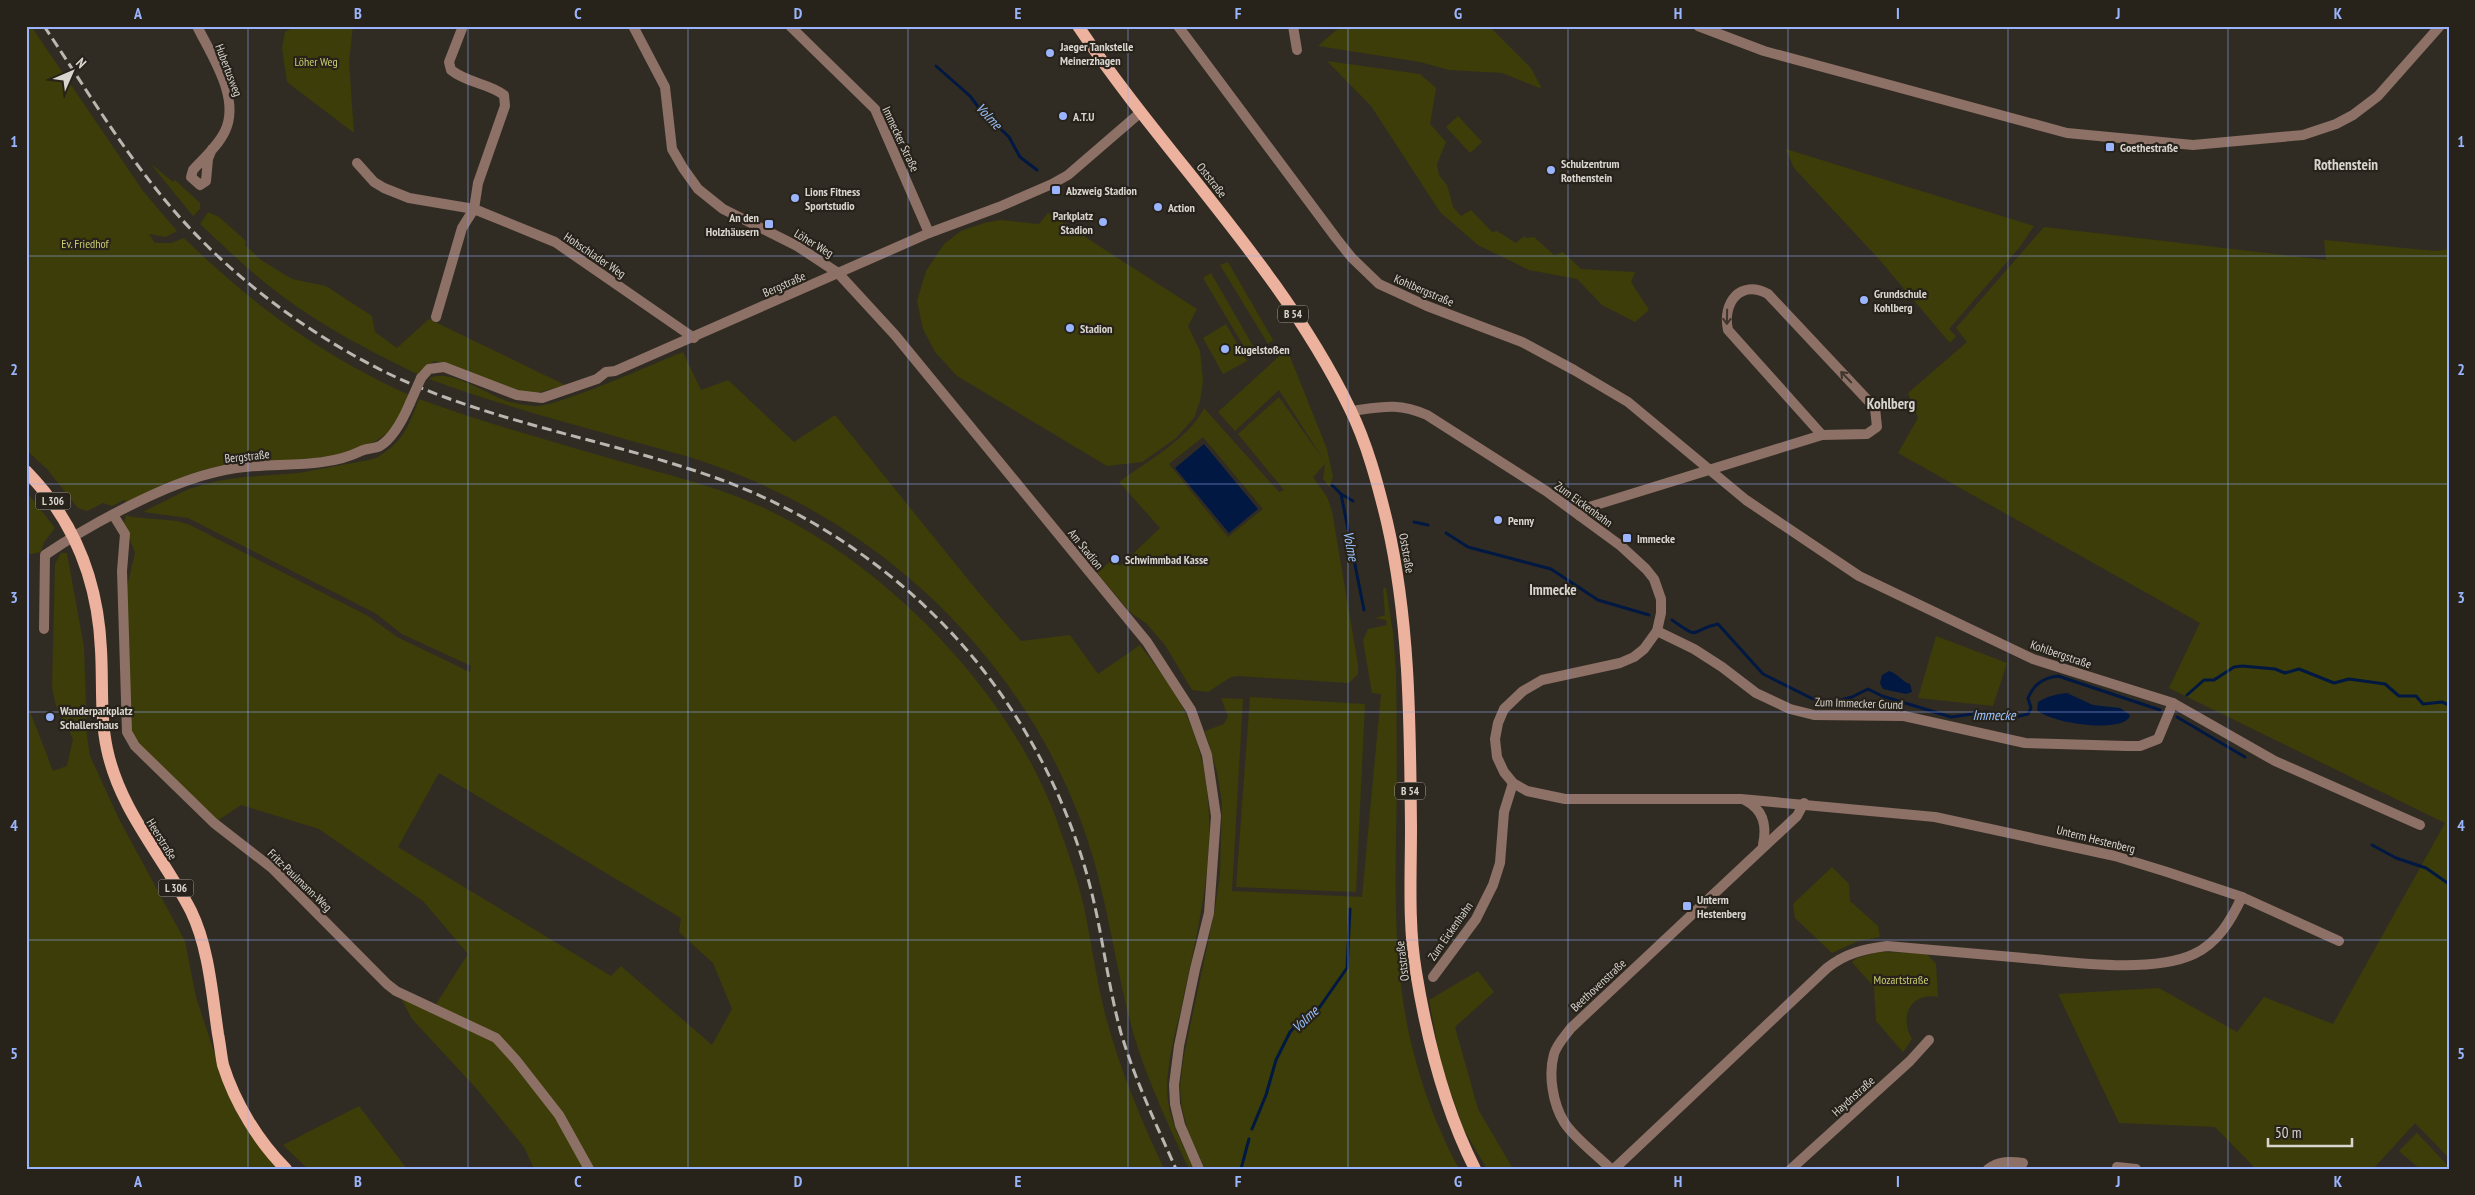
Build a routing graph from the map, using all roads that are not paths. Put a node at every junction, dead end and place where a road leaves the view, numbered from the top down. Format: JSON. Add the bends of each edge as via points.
{"nodes":[{"id":1,"x":197,"y":26,"type":"edge"},
{"id":2,"x":463,"y":26,"type":"edge"},
{"id":3,"x":634,"y":26,"type":"edge"},
{"id":4,"x":790,"y":26,"type":"edge"},
{"id":5,"x":1078,"y":26,"type":"edge"},
{"id":6,"x":1178,"y":26,"type":"edge"},
{"id":7,"x":1293,"y":26,"type":"edge"},
{"id":8,"x":1698,"y":26,"type":"edge"},
{"id":9,"x":2440,"y":26,"type":"edge"},
{"id":10,"x":1297,"y":50,"type":"dead end"},
{"id":11,"x":1141,"y":112,"type":"junction"},
{"id":12,"x":212,"y":149,"type":"dead end"},
{"id":13,"x":357,"y":163,"type":"dead end"},
{"id":14,"x":474,"y":209,"type":"junction"},
{"id":15,"x":929,"y":232,"type":"junction"},
{"id":16,"x":838,"y":273,"type":"junction"},
{"id":17,"x":436,"y":317,"type":"dead end"},
{"id":18,"x":694,"y":338,"type":"junction"},
{"id":19,"x":1351,"y":411,"type":"junction"},
{"id":20,"x":1822,"y":435,"type":"junction"},
{"id":21,"x":26,"y":471,"type":"edge"},
{"id":22,"x":1711,"y":471,"type":"junction"},
{"id":23,"x":114,"y":516,"type":"junction"},
{"id":24,"x":1580,"y":516,"type":"junction"},
{"id":25,"x":74,"y":535,"type":"junction"},
{"id":26,"x":44,"y":630,"type":"dead end"},
{"id":27,"x":1657,"y":631,"type":"junction"},
{"id":28,"x":2173,"y":703,"type":"junction"},
{"id":29,"x":1513,"y":783,"type":"junction"},
{"id":30,"x":1741,"y":799,"type":"junction"},
{"id":31,"x":1804,"y":803,"type":"junction"},
{"id":32,"x":2420,"y":825,"type":"dead end"},
{"id":33,"x":1763,"y":846,"type":"junction"},
{"id":34,"x":2242,"y":897,"type":"junction"},
{"id":35,"x":2339,"y":941,"type":"dead end"},
{"id":36,"x":1432,"y":977,"type":"dead end"},
{"id":37,"x":1929,"y":1040,"type":"dead end"},
{"id":38,"x":2023,"y":1163,"type":"dead end"},
{"id":39,"x":2117,"y":1167,"type":"dead end"},
{"id":40,"x":286,"y":1169,"type":"edge"},
{"id":41,"x":589,"y":1169,"type":"edge"},
{"id":42,"x":1199,"y":1169,"type":"edge"},
{"id":43,"x":1475,"y":1169,"type":"edge"},
{"id":44,"x":1613,"y":1169,"type":"edge"},
{"id":45,"x":1791,"y":1169,"type":"edge"},
{"id":46,"x":1988,"y":1169,"type":"edge"},
{"id":47,"x":2136,"y":1169,"type":"edge"}],
"edges":[{"from":1,"to":12,"type":"street","name":"Hubertusweg","via":[[220,73],[230,107],[226,130]]},
{"from":2,"to":14,"type":"street","via":[[449,62],[451,70],[460,78],[495,89],[504,95],[505,106],[478,183]]},
{"from":3,"to":16,"type":"street","name":"Löher Weg","via":[[665,87],[672,149],[698,189],[722,209],[797,246]]},
{"from":4,"to":15,"type":"street","name":"Immecker Straße","via":[[875,109]]},
{"from":5,"to":11,"type":"main road","name":"Oststraße","number":"B 54"},
{"from":6,"to":22,"type":"street","name":"Kohlbergstraße","via":[[1336,238],[1380,284],[1522,342],[1574,370],[1628,402]]},
{"from":7,"to":10,"type":"street"},
{"from":8,"to":9,"type":"street","via":[[1764,52],[2067,134],[2193,144],[2303,134],[2336,124],[2378,96]]},
{"from":11,"to":15,"type":"street","name":"Bergstraße","via":[[1068,175],[999,207]]},
{"from":11,"to":19,"type":"main road","name":"Oststraße","number":"B 54","via":[[1261,267],[1306,333]]},
{"from":13,"to":14,"type":"street","name":"Hohschlader Weg","via":[[374,182],[409,198]]},
{"from":14,"to":17,"type":"street","via":[[462,228]]},
{"from":14,"to":18,"type":"street","name":"Hohschlader Weg","via":[[555,242]]},
{"from":15,"to":16,"type":"street","name":"Bergstraße"},
{"from":16,"to":18,"type":"street","name":"Bergstraße"},
{"from":16,"to":42,"type":"street","name":"Am Stadion","via":[[895,335],[1146,642],[1186,701],[1198,726],[1207,755],[1216,816],[1213,884],[1179,1046],[1174,1085],[1180,1124]]},
{"from":18,"to":23,"type":"street","name":"Bergstraße","bridge":true,"via":[[606,372],[597,379],[542,398],[517,395],[444,366],[429,368],[393,432],[377,448],[300,464],[222,470],[179,484]]},
{"from":19,"to":24,"type":"street","name":"Zum Eickenhahn","via":[[1394,405],[1427,415]]},
{"from":19,"to":43,"type":"main road","name":"Oststraße","number":"B 54","via":[[1387,520],[1404,633],[1416,970],[1438,1071]]},
{"from":20,"to":20,"type":"street","one_way":true,"via":[[1853,436],[1873,431],[1877,427],[1875,408],[1768,294],[1758,289],[1738,294],[1729,304],[1725,317],[1728,330]]},
{"from":20,"to":22,"type":"street"},
{"from":21,"to":25,"type":"main road","name":"Heerstraße","number":"L 306","via":[[46,492]]},
{"from":22,"to":24,"type":"street","via":[[1586,508]]},
{"from":22,"to":28,"type":"street","name":"Kohlbergstraße","via":[[1746,500],[1859,576],[2033,659]]},
{"from":23,"to":25,"type":"street","name":"Bergstraße"},
{"from":23,"to":41,"type":"street","name":"Fritz-Paulmann-Weg","via":[[125,534],[122,571],[127,732],[135,746],[214,824],[272,868],[387,984],[496,1038],[559,1115]]},
{"from":24,"to":27,"type":"street","name":"Zum Eickenhahn","via":[[1631,555],[1654,579],[1661,612]]},
{"from":25,"to":26,"type":"street","via":[[44,556]]},
{"from":25,"to":40,"type":"main road","name":"Heerstraße","number":"L 306","via":[[95,599],[101,648],[104,732],[119,789],[134,820],[191,912],[208,971],[223,1064],[250,1123]]},
{"from":27,"to":28,"type":"street","name":"Zum Immecker Grund","via":[[1701,654],[1765,698],[1814,715],[1904,716],[2025,742],[2140,746],[2158,739]]},
{"from":27,"to":29,"type":"street","name":"Zum Eickenhahn","via":[[1634,657],[1542,680],[1504,709],[1495,739],[1497,757]]},
{"from":28,"to":32,"type":"street","name":"Kohlbergstraße","via":[[2275,761]]},
{"from":29,"to":30,"type":"street","name":"Unterm Hestenberg","via":[[1527,791],[1565,799]]},
{"from":29,"to":36,"type":"street","name":"Zum Eickenhahn","via":[[1504,812],[1500,863],[1493,885],[1476,919]]},
{"from":30,"to":31,"type":"street","name":"Unterm Hestenberg"},
{"from":30,"to":33,"type":"street","via":[[1762,815],[1765,826]]},
{"from":31,"to":33,"type":"street","via":[[1797,816]]},
{"from":31,"to":34,"type":"street","name":"Unterm Hestenberg","via":[[1936,817],[2043,839],[2114,856]]},
{"from":33,"to":44,"type":"street","name":"Beethovenstraße","via":[[1571,1028],[1554,1054],[1556,1106],[1565,1123]]},
{"from":34,"to":35,"type":"street","name":"Unterm Hestenberg"},
{"from":34,"to":44,"type":"street","via":[[2219,936],[2194,954],[2167,962],[2068,962],[1887,946],[1843,956]]},
{"from":37,"to":45,"type":"street","name":"Haydnstraße"},
{"from":38,"to":46,"type":"street","via":[[2009,1161]]},
{"from":39,"to":47,"type":"street"}]}
